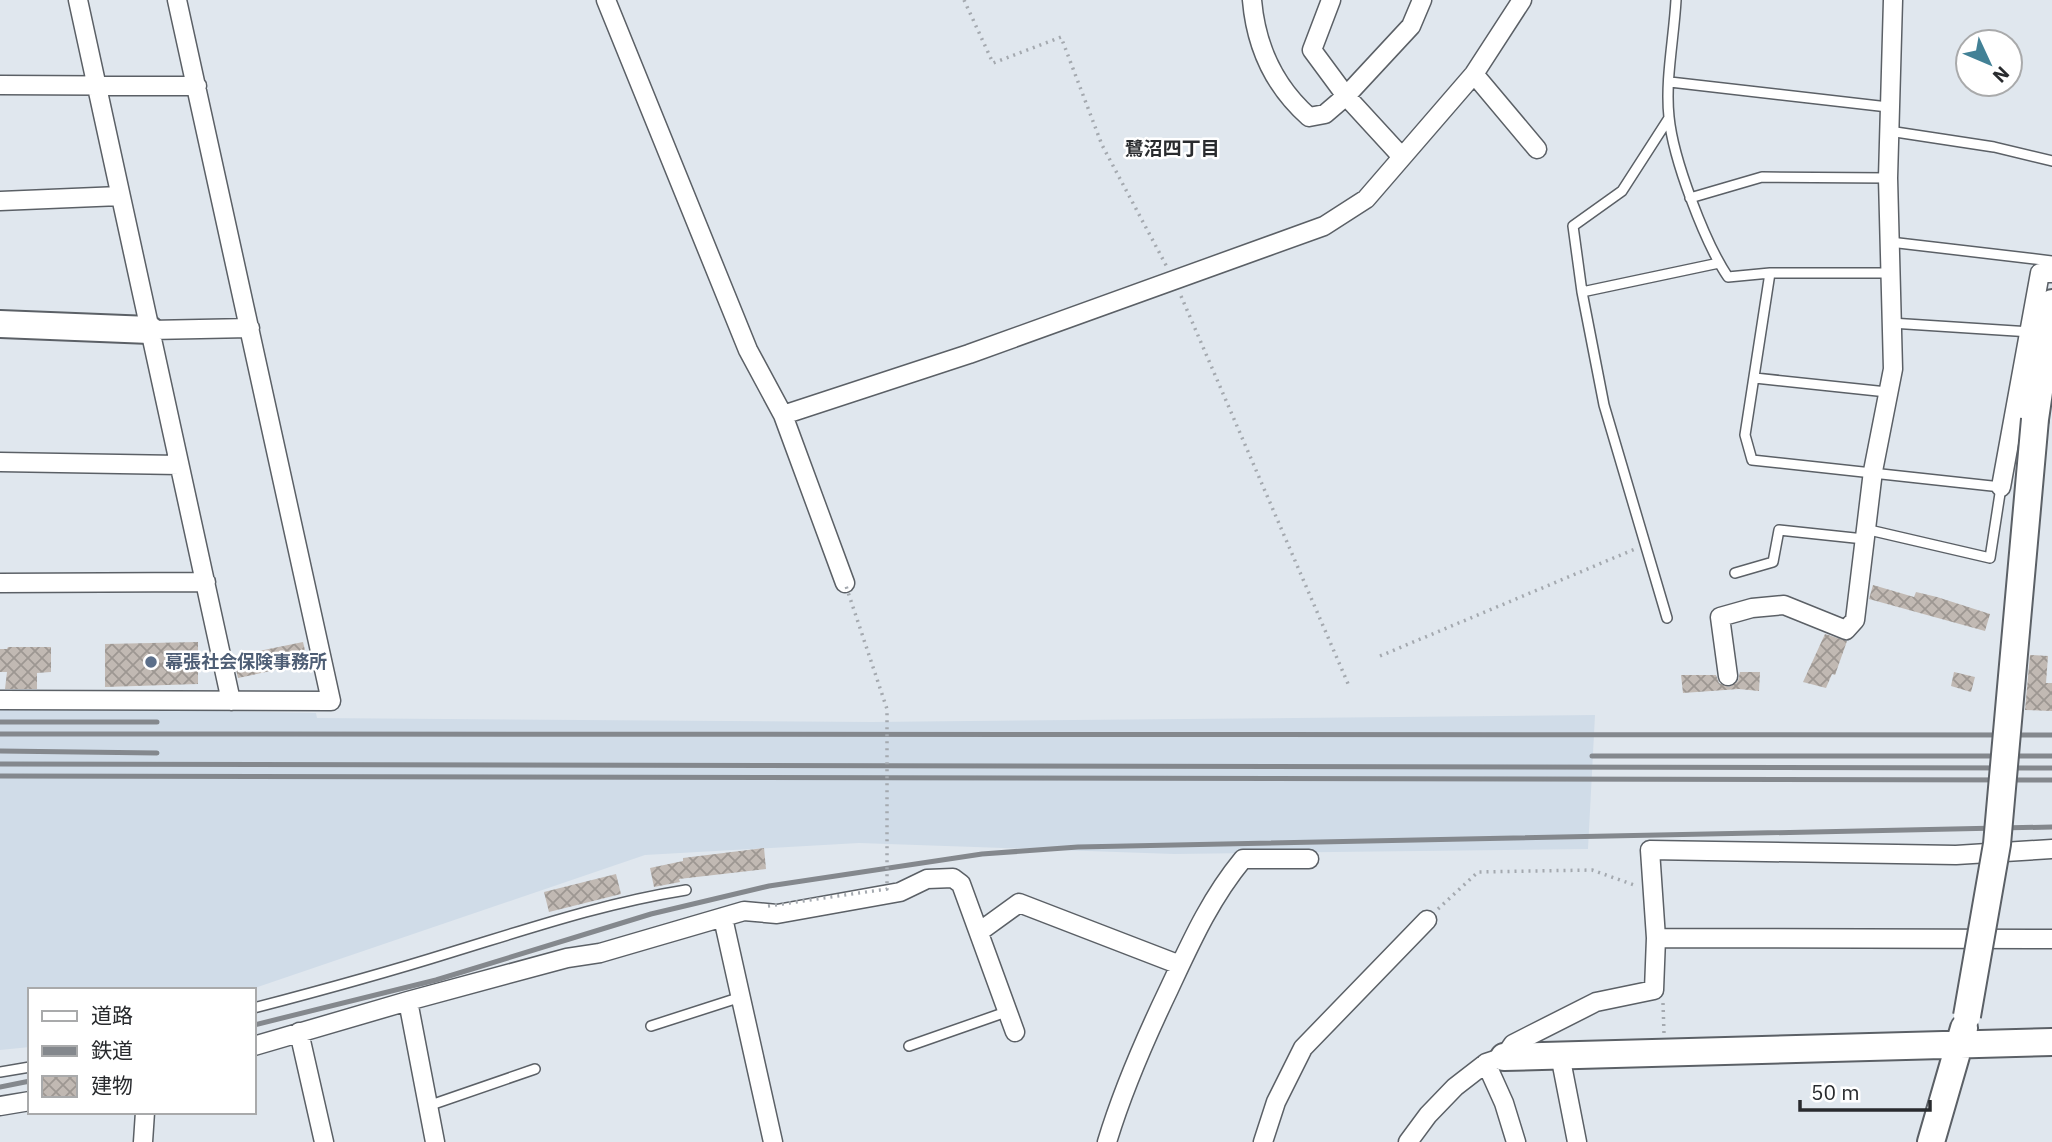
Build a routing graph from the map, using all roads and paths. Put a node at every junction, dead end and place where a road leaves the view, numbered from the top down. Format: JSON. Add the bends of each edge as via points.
{"nodes":[{"id":1,"x":78,"y":0,"type":"edge"},
{"id":2,"x":177,"y":0,"type":"edge"},
{"id":3,"x":606,"y":0,"type":"edge"},
{"id":4,"x":964,"y":0,"type":"edge"},
{"id":5,"x":1252,"y":0,"type":"edge"},
{"id":6,"x":1331,"y":0,"type":"edge"},
{"id":7,"x":1422,"y":0,"type":"edge"},
{"id":8,"x":1522,"y":0,"type":"edge"},
{"id":9,"x":1676,"y":0,"type":"edge"},
{"id":10,"x":1894,"y":0,"type":"edge"},
{"id":11,"x":1474,"y":74,"type":"junction"},
{"id":12,"x":1670,"y":82,"type":"junction"},
{"id":13,"x":96,"y":84,"type":"junction"},
{"id":14,"x":0,"y":85,"type":"edge"},
{"id":15,"x":197,"y":86,"type":"junction"},
{"id":16,"x":1346,"y":96,"type":"junction"},
{"id":17,"x":1888,"y":107,"type":"junction"},
{"id":18,"x":1668,"y":118,"type":"junction"},
{"id":19,"x":1889,"y":131,"type":"junction"},
{"id":20,"x":1537,"y":149,"type":"dead end"},
{"id":21,"x":1402,"y":157,"type":"junction"},
{"id":22,"x":2052,"y":161,"type":"edge"},
{"id":23,"x":1888,"y":178,"type":"junction"},
{"id":24,"x":120,"y":196,"type":"junction"},
{"id":25,"x":1690,"y":198,"type":"junction"},
{"id":26,"x":0,"y":201,"type":"edge"},
{"id":27,"x":1891,"y":242,"type":"junction"},
{"id":28,"x":2052,"y":261,"type":"edge"},
{"id":29,"x":1718,"y":263,"type":"junction"},
{"id":30,"x":1770,"y":272,"type":"junction"},
{"id":31,"x":1891,"y":273,"type":"junction"},
{"id":32,"x":2052,"y":273,"type":"edge"},
{"id":33,"x":1173,"y":278,"type":"junction"},
{"id":34,"x":1581,"y":292,"type":"junction"},
{"id":35,"x":2052,"y":303,"type":"edge"},
{"id":36,"x":1890,"y":323,"type":"junction"},
{"id":37,"x":0,"y":324,"type":"edge"},
{"id":38,"x":250,"y":328,"type":"junction"},
{"id":39,"x":150,"y":330,"type":"junction"},
{"id":40,"x":2031,"y":331,"type":"junction"},
{"id":41,"x":1755,"y":378,"type":"junction"},
{"id":42,"x":1887,"y":392,"type":"junction"},
{"id":43,"x":783,"y":415,"type":"junction"},
{"id":44,"x":2041,"y":415,"type":"edge"},
{"id":45,"x":0,"y":462,"type":"edge"},
{"id":46,"x":179,"y":465,"type":"junction"},
{"id":47,"x":1873,"y":471,"type":"junction"},
{"id":48,"x":2001,"y":486,"type":"junction"},
{"id":49,"x":1865,"y":534,"type":"junction"},
{"id":50,"x":1647,"y":544,"type":"junction"},
{"id":51,"x":1735,"y":573,"type":"dead end"},
{"id":52,"x":206,"y":582,"type":"junction"},
{"id":53,"x":0,"y":583,"type":"edge"},
{"id":54,"x":845,"y":583,"type":"joint"},
{"id":55,"x":1667,"y":618,"type":"dead end"},
{"id":56,"x":1380,"y":656,"type":"dead end"},
{"id":57,"x":1728,"y":676,"type":"dead end"},
{"id":58,"x":1349,"y":686,"type":"dead end"},
{"id":59,"x":0,"y":700,"type":"edge"},
{"id":60,"x":231,"y":701,"type":"junction"},
{"id":61,"x":2052,"y":849,"type":"edge"},
{"id":62,"x":1309,"y":859,"type":"dead end"},
{"id":63,"x":686,"y":890,"type":"dead end"},
{"id":64,"x":1654,"y":892,"type":"junction"},
{"id":65,"x":768,"y":906,"type":"dead end"},
{"id":66,"x":723,"y":918,"type":"junction"},
{"id":67,"x":1427,"y":920,"type":"joint"},
{"id":68,"x":979,"y":932,"type":"junction"},
{"id":69,"x":1656,"y":938,"type":"junction"},
{"id":70,"x":2052,"y":939,"type":"edge"},
{"id":71,"x":1180,"y":965,"type":"junction"},
{"id":72,"x":1654,"y":990,"type":"junction"},
{"id":73,"x":741,"y":996,"type":"junction"},
{"id":74,"x":408,"y":1001,"type":"junction"},
{"id":75,"x":256,"y":1007,"type":"edge"},
{"id":76,"x":1006,"y":1012,"type":"junction"},
{"id":77,"x":651,"y":1026,"type":"dead end"},
{"id":78,"x":299,"y":1032,"type":"junction"},
{"id":79,"x":1015,"y":1032,"type":"dead end"},
{"id":80,"x":2052,"y":1042,"type":"edge"},
{"id":81,"x":256,"y":1045,"type":"edge"},
{"id":82,"x":1960,"y":1045,"type":"junction"},
{"id":83,"x":909,"y":1046,"type":"dead end"},
{"id":84,"x":1664,"y":1052,"type":"junction"},
{"id":85,"x":1560,"y":1055,"type":"junction"},
{"id":86,"x":1495,"y":1060,"type":"junction"},
{"id":87,"x":28,"y":1067,"type":"edge"},
{"id":88,"x":535,"y":1069,"type":"dead end"},
{"id":89,"x":0,"y":1072,"type":"edge"},
{"id":90,"x":28,"y":1101,"type":"edge"},
{"id":91,"x":0,"y":1106,"type":"edge"},
{"id":92,"x":428,"y":1106,"type":"junction"},
{"id":93,"x":145,"y":1114,"type":"edge"},
{"id":94,"x":143,"y":1142,"type":"edge"},
{"id":95,"x":324,"y":1142,"type":"edge"},
{"id":96,"x":435,"y":1142,"type":"edge"},
{"id":97,"x":773,"y":1142,"type":"edge"},
{"id":98,"x":1107,"y":1142,"type":"edge"},
{"id":99,"x":1262,"y":1142,"type":"edge"},
{"id":100,"x":1408,"y":1142,"type":"edge"},
{"id":101,"x":1516,"y":1142,"type":"edge"},
{"id":102,"x":1577,"y":1142,"type":"edge"},
{"id":103,"x":1931,"y":1142,"type":"edge"}],
"edges":[{"from":1,"to":13,"type":"street"},
{"from":2,"to":15,"type":"street"},
{"from":3,"to":43,"type":"street","via":[[748,350]]},
{"from":4,"to":33,"type":"path","via":[[993,63],[1060,37],[1102,145]]},
{"from":5,"to":16,"type":"street","via":[[1269,70],[1298,107],[1309,117],[1325,114]]},
{"from":6,"to":16,"type":"street","via":[[1312,50]]},
{"from":7,"to":16,"type":"street","via":[[1410,26]]},
{"from":8,"to":11,"type":"street"},
{"from":9,"to":12,"type":"lane"},
{"from":10,"to":17,"type":"street"},
{"from":11,"to":20,"type":"street"},
{"from":11,"to":21,"type":"street"},
{"from":12,"to":17,"type":"lane"},
{"from":12,"to":18,"type":"lane"},
{"from":13,"to":14,"type":"street"},
{"from":13,"to":15,"type":"street"},
{"from":13,"to":24,"type":"street"},
{"from":15,"to":38,"type":"street"},
{"from":16,"to":21,"type":"street"},
{"from":17,"to":19,"type":"street"},
{"from":18,"to":25,"type":"lane"},
{"from":18,"to":34,"type":"lane","via":[[1622,191],[1573,226]]},
{"from":19,"to":22,"type":"lane","via":[[1993,146]]},
{"from":19,"to":23,"type":"street"},
{"from":21,"to":33,"type":"street","via":[[1366,199],[1324,226]]},
{"from":23,"to":25,"type":"lane","via":[[1762,177]]},
{"from":23,"to":27,"type":"street"},
{"from":24,"to":26,"type":"street"},
{"from":24,"to":39,"type":"street"},
{"from":25,"to":29,"type":"lane"},
{"from":27,"to":28,"type":"lane"},
{"from":27,"to":31,"type":"street"},
{"from":29,"to":30,"type":"lane","via":[[1728,277]]},
{"from":29,"to":34,"type":"lane"},
{"from":30,"to":31,"type":"lane"},
{"from":30,"to":41,"type":"lane"},
{"from":31,"to":36,"type":"street"},
{"from":32,"to":40,"type":"street","via":[[2039,273]]},
{"from":33,"to":43,"type":"street","via":[[969,354]]},
{"from":33,"to":58,"type":"path"},
{"from":34,"to":50,"type":"lane","via":[[1604,405]]},
{"from":35,"to":44,"type":"street"},
{"from":36,"to":40,"type":"lane"},
{"from":36,"to":42,"type":"street","via":[[1893,369]]},
{"from":37,"to":39,"type":"street"},
{"from":38,"to":39,"type":"street"},
{"from":38,"to":60,"type":"street","via":[[331,701]]},
{"from":39,"to":46,"type":"street"},
{"from":40,"to":48,"type":"street"},
{"from":41,"to":42,"type":"lane"},
{"from":41,"to":47,"type":"lane","via":[[1745,435],[1752,460]]},
{"from":42,"to":47,"type":"street"},
{"from":43,"to":54,"type":"street"},
{"from":44,"to":82,"type":"street","bridge":true,"via":[[1997,844]]},
{"from":45,"to":46,"type":"street"},
{"from":46,"to":52,"type":"street"},
{"from":47,"to":48,"type":"lane"},
{"from":47,"to":49,"type":"street"},
{"from":48,"to":49,"type":"lane","via":[[1990,558]]},
{"from":49,"to":51,"type":"lane","via":[[1779,530],[1773,562]]},
{"from":49,"to":57,"type":"street","via":[[1855,620],[1846,630],[1784,605],[1720,617]]},
{"from":50,"to":55,"type":"lane"},
{"from":50,"to":56,"type":"path"},
{"from":52,"to":53,"type":"street"},
{"from":52,"to":60,"type":"street"},
{"from":54,"to":65,"type":"path","bridge":true,"via":[[887,709],[887,889]]},
{"from":59,"to":60,"type":"street"},
{"from":61,"to":64,"type":"street","via":[[1956,855],[1650,850]]},
{"from":62,"to":71,"type":"street","via":[[1243,859],[1197,925]]},
{"from":63,"to":75,"type":"lane","via":[[551,920]]},
{"from":64,"to":67,"type":"path","via":[[1592,870],[1478,872]]},
{"from":64,"to":69,"type":"street"},
{"from":66,"to":68,"type":"street","via":[[744,911],[777,914],[900,892],[927,879],[953,878],[961,884]]},
{"from":66,"to":73,"type":"street"},
{"from":66,"to":74,"type":"street"},
{"from":67,"to":99,"type":"street","via":[[1303,1048],[1276,1101]]},
{"from":68,"to":71,"type":"street","via":[[1019,903]]},
{"from":68,"to":76,"type":"street"},
{"from":69,"to":70,"type":"street"},
{"from":69,"to":72,"type":"street"},
{"from":71,"to":98,"type":"street","via":[[1141,1048]]},
{"from":72,"to":84,"type":"path","via":[[1664,1004]]},
{"from":72,"to":86,"type":"street","via":[[1595,1002],[1513,1044]]},
{"from":73,"to":77,"type":"lane"},
{"from":73,"to":97,"type":"street"},
{"from":74,"to":78,"type":"street"},
{"from":74,"to":92,"type":"street"},
{"from":76,"to":79,"type":"street"},
{"from":76,"to":83,"type":"lane"},
{"from":78,"to":81,"type":"street"},
{"from":78,"to":95,"type":"street"},
{"from":80,"to":82,"type":"street"},
{"from":82,"to":84,"type":"street"},
{"from":82,"to":103,"type":"street"},
{"from":84,"to":85,"type":"street"},
{"from":85,"to":86,"type":"street"},
{"from":85,"to":102,"type":"street"},
{"from":86,"to":100,"type":"street","via":[[1440,1101]]},
{"from":86,"to":101,"type":"street"},
{"from":87,"to":89,"type":"lane"},
{"from":88,"to":92,"type":"lane"},
{"from":90,"to":91,"type":"street"},
{"from":92,"to":96,"type":"street"},
{"from":93,"to":94,"type":"street"}]}
